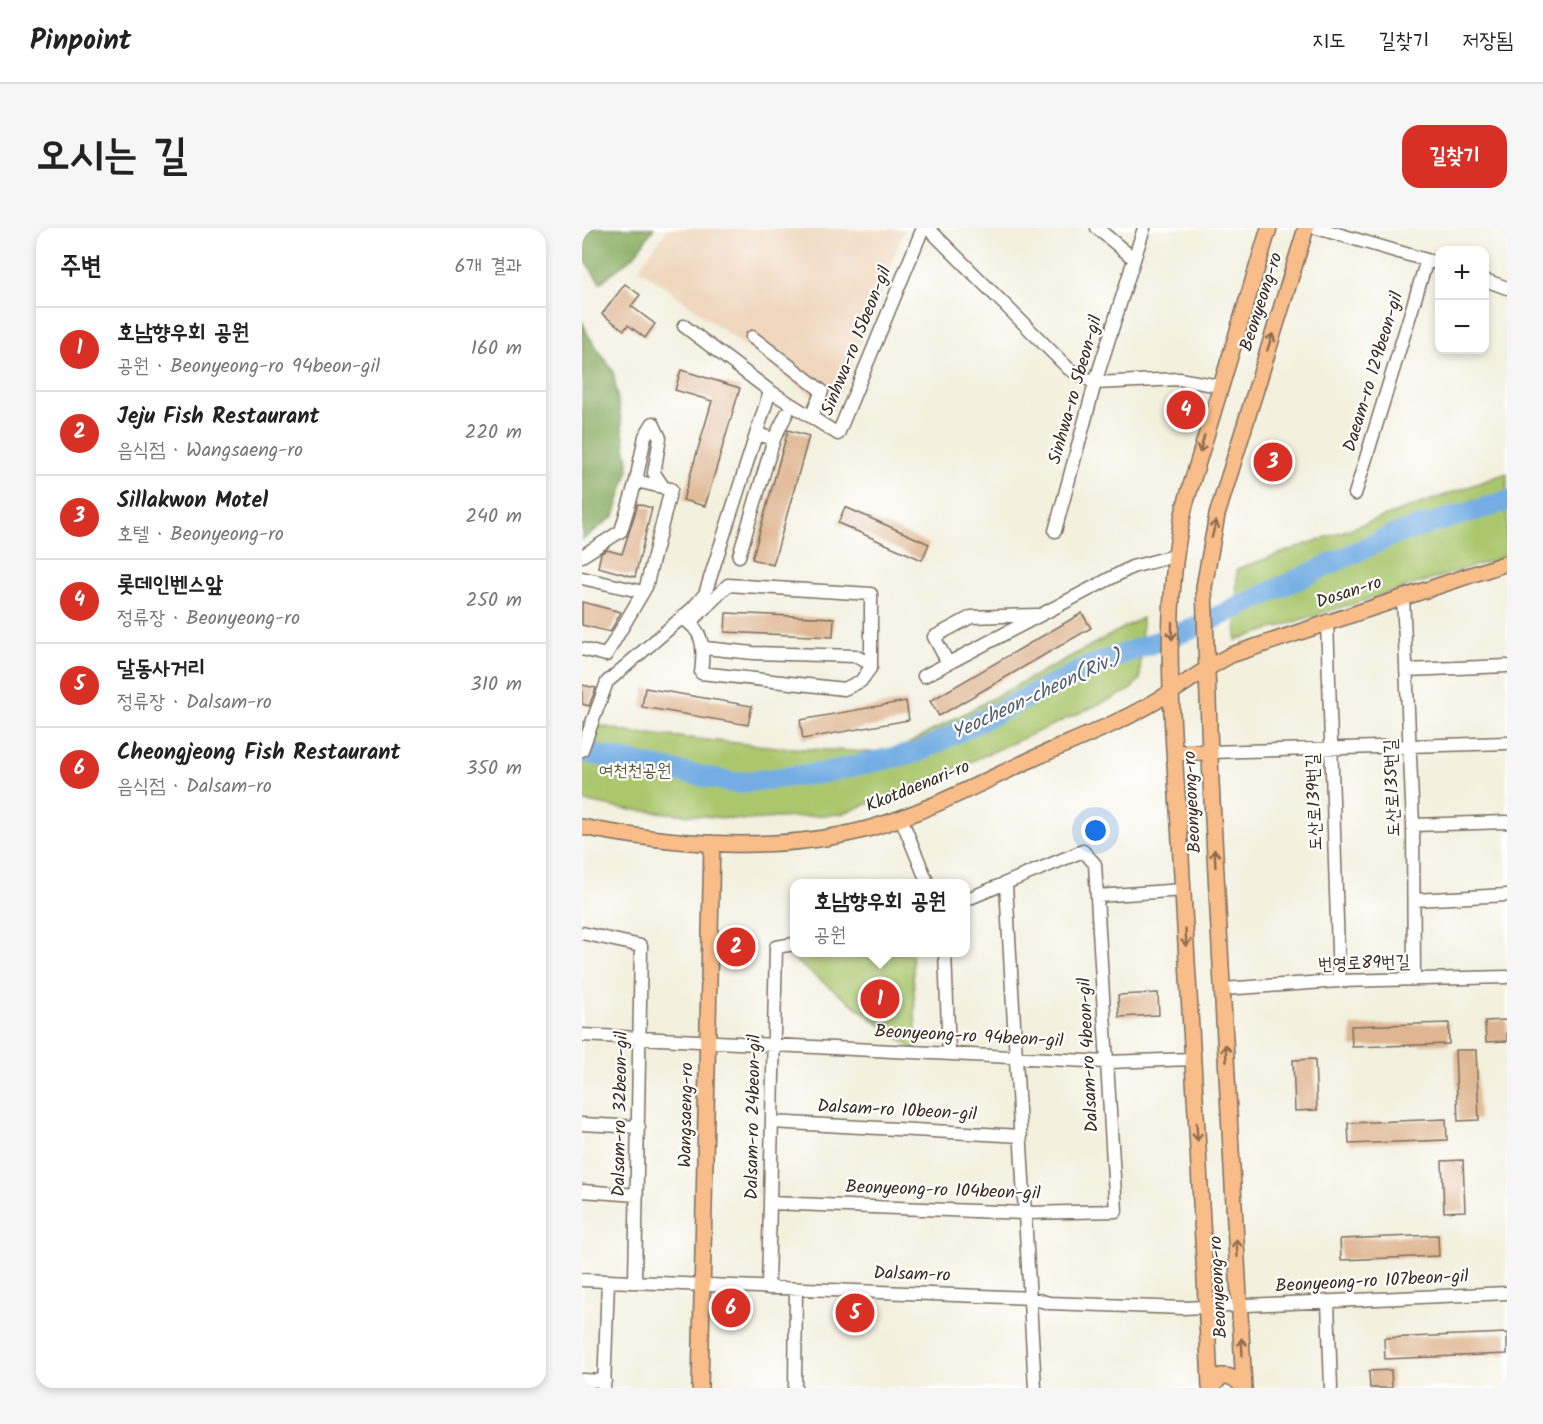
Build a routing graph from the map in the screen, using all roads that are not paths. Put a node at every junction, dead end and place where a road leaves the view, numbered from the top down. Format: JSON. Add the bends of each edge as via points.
{"nodes":[{"id":1,"x":923,"y":228,"type":"edge"},
{"id":2,"x":928,"y":228,"type":"edge"},
{"id":3,"x":1097,"y":228,"type":"edge"},
{"id":4,"x":1144,"y":228,"type":"edge"},
{"id":5,"x":1269,"y":228,"type":"edge"},
{"id":6,"x":1306,"y":228,"type":"edge"},
{"id":7,"x":1317,"y":228,"type":"edge"},
{"id":8,"x":1134,"y":259,"type":"junction"},
{"id":9,"x":1433,"y":262,"type":"edge"},
{"id":10,"x":1489,"y":281,"type":"edge"},
{"id":11,"x":1507,"y":288,"type":"edge"},
{"id":12,"x":684,"y":326,"type":"dead end"},
{"id":13,"x":752,"y":337,"type":"dead end"},
{"id":14,"x":1095,"y":383,"type":"junction"},
{"id":15,"x":1219,"y":386,"type":"junction"},
{"id":16,"x":770,"y":391,"type":"junction"},
{"id":17,"x":788,"y":413,"type":"dead end"},
{"id":18,"x":811,"y":417,"type":"junction"},
{"id":19,"x":757,"y":434,"type":"junction"},
{"id":20,"x":774,"y":440,"type":"junction"},
{"id":21,"x":636,"y":481,"type":"junction"},
{"id":22,"x":664,"y":488,"type":"junction"},
{"id":23,"x":1355,"y":494,"type":"dead end"},
{"id":24,"x":1055,"y":531,"type":"dead end"},
{"id":25,"x":582,"y":555,"type":"edge"},
{"id":26,"x":739,"y":556,"type":"dead end"},
{"id":27,"x":1174,"y":556,"type":"junction"},
{"id":28,"x":1507,"y":563,"type":"edge"},
{"id":29,"x":582,"y":578,"type":"edge"},
{"id":30,"x":643,"y":592,"type":"junction"},
{"id":31,"x":1403,"y":596,"type":"junction"},
{"id":32,"x":1041,"y":615,"type":"junction"},
{"id":33,"x":686,"y":620,"type":"junction"},
{"id":34,"x":1327,"y":621,"type":"junction"},
{"id":35,"x":705,"y":648,"type":"junction"},
{"id":36,"x":582,"y":650,"type":"edge"},
{"id":37,"x":1206,"y":661,"type":"junction"},
{"id":38,"x":948,"y":663,"type":"junction"},
{"id":39,"x":871,"y":664,"type":"junction"},
{"id":40,"x":1507,"y":666,"type":"edge"},
{"id":41,"x":1406,"y":670,"type":"junction"},
{"id":42,"x":924,"y":676,"type":"dead end"},
{"id":43,"x":1173,"y":691,"type":"junction"},
{"id":44,"x":587,"y":718,"type":"edge"},
{"id":45,"x":1507,"y":742,"type":"edge"},
{"id":46,"x":1409,"y":745,"type":"junction"},
{"id":47,"x":1331,"y":747,"type":"junction"},
{"id":48,"x":582,"y":750,"type":"edge"},
{"id":49,"x":1210,"y":752,"type":"junction"},
{"id":50,"x":1175,"y":753,"type":"junction"},
{"id":51,"x":901,"y":818,"type":"junction"},
{"id":52,"x":1507,"y":822,"type":"edge"},
{"id":53,"x":1413,"y":825,"type":"junction"},
{"id":54,"x":582,"y":827,"type":"edge"},
{"id":55,"x":712,"y":843,"type":"junction"},
{"id":56,"x":926,"y":879,"type":"edge"},
{"id":57,"x":1006,"y":885,"type":"junction"},
{"id":58,"x":1183,"y":890,"type":"junction"},
{"id":59,"x":1097,"y":896,"type":"junction"},
{"id":60,"x":1507,"y":896,"type":"edge"},
{"id":61,"x":970,"y":898,"type":"edge"},
{"id":62,"x":1414,"y":900,"type":"junction"},
{"id":63,"x":582,"y":933,"type":"edge"},
{"id":64,"x":790,"y":945,"type":"edge"},
{"id":65,"x":945,"y":957,"type":"edge"},
{"id":66,"x":1507,"y":977,"type":"edge"},
{"id":67,"x":1414,"y":979,"type":"junction"},
{"id":68,"x":1339,"y":981,"type":"junction"},
{"id":69,"x":1223,"y":989,"type":"junction"},
{"id":70,"x":582,"y":1035,"type":"edge"},
{"id":71,"x":640,"y":1037,"type":"junction"},
{"id":72,"x":708,"y":1041,"type":"junction"},
{"id":73,"x":774,"y":1045,"type":"junction"},
{"id":74,"x":949,"y":1053,"type":"junction"},
{"id":75,"x":1016,"y":1058,"type":"junction"},
{"id":76,"x":1193,"y":1059,"type":"junction"},
{"id":77,"x":1107,"y":1062,"type":"junction"},
{"id":78,"x":772,"y":1122,"type":"junction"},
{"id":79,"x":582,"y":1124,"type":"edge"},
{"id":80,"x":639,"y":1127,"type":"junction"},
{"id":81,"x":1021,"y":1136,"type":"junction"},
{"id":82,"x":582,"y":1191,"type":"edge"},
{"id":83,"x":637,"y":1195,"type":"junction"},
{"id":84,"x":770,"y":1203,"type":"junction"},
{"id":85,"x":1116,"y":1211,"type":"joint"},
{"id":86,"x":1026,"y":1213,"type":"junction"},
{"id":87,"x":582,"y":1280,"type":"edge"},
{"id":88,"x":608,"y":1281,"type":"junction"},
{"id":89,"x":635,"y":1282,"type":"junction"},
{"id":90,"x":703,"y":1285,"type":"junction"},
{"id":91,"x":768,"y":1288,"type":"junction"},
{"id":92,"x":796,"y":1289,"type":"junction"},
{"id":93,"x":1507,"y":1293,"type":"edge"},
{"id":94,"x":1031,"y":1298,"type":"junction"},
{"id":95,"x":1328,"y":1302,"type":"junction"},
{"id":96,"x":1240,"y":1306,"type":"junction"},
{"id":97,"x":1206,"y":1308,"type":"junction"},
{"id":98,"x":582,"y":1380,"type":"edge"},
{"id":99,"x":605,"y":1384,"type":"edge"},
{"id":100,"x":700,"y":1388,"type":"edge"},
{"id":101,"x":795,"y":1388,"type":"edge"},
{"id":102,"x":1035,"y":1388,"type":"edge"},
{"id":103,"x":1211,"y":1388,"type":"edge"},
{"id":104,"x":1243,"y":1388,"type":"edge"},
{"id":105,"x":1331,"y":1388,"type":"edge"}],
"edges":[{"from":1,"to":18,"type":"street","name":"Sinhwa-ro 15beon-gil","via":[[838,434]]},
{"from":2,"to":14,"type":"street","via":[[1069,369]]},
{"from":3,"to":8,"type":"street"},
{"from":4,"to":8,"type":"street","name":"Sinhwa-ro 5beon-gil"},
{"from":5,"to":15,"type":"main road","name":"Beonyeong-ro"},
{"from":37,"to":6,"type":"main road","name":"Beonyeong-ro","one_way":true,"via":[[1204,587],[1217,515]]},
{"from":7,"to":9,"type":"street"},
{"from":8,"to":14,"type":"street","name":"Sinhwa-ro 5beon-gil"},
{"from":9,"to":23,"type":"street","name":"Daeam-ro 129beon-gil"},
{"from":10,"to":11,"type":"street"},
{"from":12,"to":16,"type":"street"},
{"from":13,"to":18,"type":"street","via":[[822,391]]},
{"from":14,"to":15,"type":"street","via":[[1179,379]]},
{"from":14,"to":24,"type":"street","name":"Sinhwa-ro 5beon-gil"},
{"from":15,"to":27,"type":"main road","name":"Beonyeong-ro","one_way":true},
{"from":16,"to":18,"type":"street"},
{"from":16,"to":19,"type":"street"},
{"from":17,"to":20,"type":"street"},
{"from":19,"to":20,"type":"street"},
{"from":19,"to":33,"type":"street","via":[[711,581]]},
{"from":20,"to":26,"type":"street"},
{"from":21,"to":22,"type":"street"},
{"from":21,"to":22,"type":"street","via":[[645,436],[652,423],[660,438],[654,473]]},
{"from":21,"to":25,"type":"street","via":[[621,531]]},
{"from":22,"to":30,"type":"street","via":[[671,489]]},
{"from":27,"to":32,"type":"street","via":[[1132,567]]},
{"from":27,"to":43,"type":"main road","name":"Beonyeong-ro","one_way":true},
{"from":28,"to":31,"type":"main road","name":"Dosan-ro"},
{"from":29,"to":30,"type":"street"},
{"from":30,"to":36,"type":"street","via":[[606,656]]},
{"from":31,"to":34,"type":"main road","name":"Dosan-ro"},
{"from":31,"to":41,"type":"street","name":"도산로135번길"},
{"from":32,"to":38,"type":"street"},
{"from":32,"to":38,"type":"street","via":[[971,617],[934,637]]},
{"from":33,"to":35,"type":"street"},
{"from":33,"to":39,"type":"street","via":[[728,585],[871,594]]},
{"from":33,"to":44,"type":"street","via":[[607,682]]},
{"from":34,"to":37,"type":"main road","name":"Dosan-ro"},
{"from":34,"to":47,"type":"street","name":"도산로139번길"},
{"from":35,"to":39,"type":"street","via":[[753,654],[855,656]]},
{"from":35,"to":39,"type":"street","via":[[701,672],[844,689],[861,681]]},
{"from":37,"to":43,"type":"main road","name":"Kkotdaenari-ro"},
{"from":37,"to":49,"type":"main road","name":"Beonyeong-ro"},
{"from":38,"to":42,"type":"street"},
{"from":40,"to":41,"type":"street"},
{"from":41,"to":46,"type":"street","name":"도산로135번길"},
{"from":43,"to":50,"type":"main road","name":"Beonyeong-ro"},
{"from":43,"to":51,"type":"main road","name":"Kkotdaenari-ro","via":[[1144,708]]},
{"from":44,"to":48,"type":"street"},
{"from":45,"to":46,"type":"street"},
{"from":46,"to":47,"type":"street"},
{"from":46,"to":53,"type":"street","name":"도산로135번길"},
{"from":47,"to":49,"type":"street"},
{"from":47,"to":68,"type":"street","name":"도산로139번길"},
{"from":49,"to":50,"type":"main road"},
{"from":69,"to":49,"type":"main road","name":"Beonyeong-ro","one_way":true},
{"from":50,"to":58,"type":"main road","name":"Beonyeong-ro"},
{"from":51,"to":55,"type":"main road","name":"Kkotdaenari-ro","via":[[870,828],[797,841]]},
{"from":51,"to":56,"type":"street"},
{"from":52,"to":53,"type":"street"},
{"from":53,"to":62,"type":"street","name":"도산로135번길"},
{"from":54,"to":55,"type":"main road","name":"Kkotdaenari-ro","via":[[652,839]]},
{"from":55,"to":72,"type":"main road","name":"Wangsaeng-ro"},
{"from":57,"to":59,"type":"street","name":"Dalsam-ro 4beon-gil","via":[[1083,851],[1095,864]]},
{"from":57,"to":61,"type":"street"},
{"from":57,"to":75,"type":"street"},
{"from":58,"to":59,"type":"street"},
{"from":58,"to":76,"type":"main road","name":"Beonyeong-ro","one_way":true},
{"from":59,"to":77,"type":"street","name":"Dalsam-ro 4beon-gil"},
{"from":60,"to":62,"type":"street"},
{"from":62,"to":67,"type":"street","name":"도산로135번길"},
{"from":63,"to":71,"type":"street","name":"Dalsam-ro 32beon-gil","via":[[641,946]]},
{"from":64,"to":73,"type":"street","name":"Dalsam-ro 24beon-gil","via":[[776,947]]},
{"from":65,"to":74,"type":"street"},
{"from":66,"to":67,"type":"street","name":"번영로89번길"},
{"from":67,"to":68,"type":"street","name":"번영로89번길"},
{"from":68,"to":69,"type":"street","name":"번영로89번길"},
{"from":96,"to":69,"type":"main road","name":"Beonyeong-ro","one_way":true},
{"from":70,"to":71,"type":"street","name":"Beonyeong-ro 94beon-gil"},
{"from":71,"to":72,"type":"street","name":"Beonyeong-ro 94beon-gil"},
{"from":71,"to":80,"type":"street","name":"Dalsam-ro 32beon-gil"},
{"from":72,"to":73,"type":"street","name":"Beonyeong-ro 94beon-gil"},
{"from":72,"to":90,"type":"main road","name":"Wangsaeng-ro"},
{"from":73,"to":74,"type":"street","name":"Beonyeong-ro 94beon-gil"},
{"from":73,"to":78,"type":"street","name":"Dalsam-ro 24beon-gil"},
{"from":74,"to":75,"type":"street","name":"Beonyeong-ro 94beon-gil"},
{"from":75,"to":77,"type":"street","name":"Beonyeong-ro 94beon-gil"},
{"from":75,"to":81,"type":"street"},
{"from":76,"to":77,"type":"street","name":"Beonyeong-ro 94beon-gil"},
{"from":76,"to":97,"type":"main road","name":"Beonyeong-ro","one_way":true},
{"from":77,"to":85,"type":"street","name":"Dalsam-ro 4beon-gil"},
{"from":78,"to":81,"type":"street","name":"Dalsam-ro 10beon-gil"},
{"from":78,"to":84,"type":"street","name":"Dalsam-ro 24beon-gil"},
{"from":79,"to":80,"type":"street"},
{"from":80,"to":83,"type":"street","name":"Dalsam-ro 32beon-gil"},
{"from":81,"to":86,"type":"street"},
{"from":82,"to":83,"type":"street"},
{"from":83,"to":89,"type":"street","name":"Dalsam-ro 32beon-gil"},
{"from":84,"to":86,"type":"street","name":"Beonyeong-ro 104beon-gil"},
{"from":84,"to":91,"type":"street","name":"Dalsam-ro 24beon-gil"},
{"from":85,"to":86,"type":"street","name":"Beonyeong-ro 104beon-gil"},
{"from":86,"to":94,"type":"street"},
{"from":87,"to":88,"type":"street","name":"Dalsam-ro"},
{"from":88,"to":89,"type":"street","name":"Dalsam-ro"},
{"from":88,"to":99,"type":"street"},
{"from":89,"to":90,"type":"street","name":"Dalsam-ro"},
{"from":90,"to":91,"type":"street","name":"Dalsam-ro"},
{"from":90,"to":100,"type":"main road","name":"Wangsaeng-ro"},
{"from":91,"to":92,"type":"street","name":"Dalsam-ro"},
{"from":92,"to":94,"type":"street","name":"Dalsam-ro"},
{"from":92,"to":101,"type":"street"},
{"from":93,"to":95,"type":"street","name":"Beonyeong-ro 107beon-gil"},
{"from":94,"to":97,"type":"street","name":"Dalsam-ro","via":[[1049,1303]]},
{"from":94,"to":102,"type":"street"},
{"from":95,"to":96,"type":"street","name":"Beonyeong-ro 107beon-gil"},
{"from":95,"to":105,"type":"street"},
{"from":96,"to":97,"type":"street","name":"Dalsam-ro"},
{"from":104,"to":96,"type":"main road","name":"Beonyeong-ro","one_way":true},
{"from":97,"to":103,"type":"main road","name":"Beonyeong-ro"},
{"from":98,"to":99,"type":"street"},
{"from":103,"to":104,"type":"main road","via":[[1221,1376],[1227,1376]]}]}
